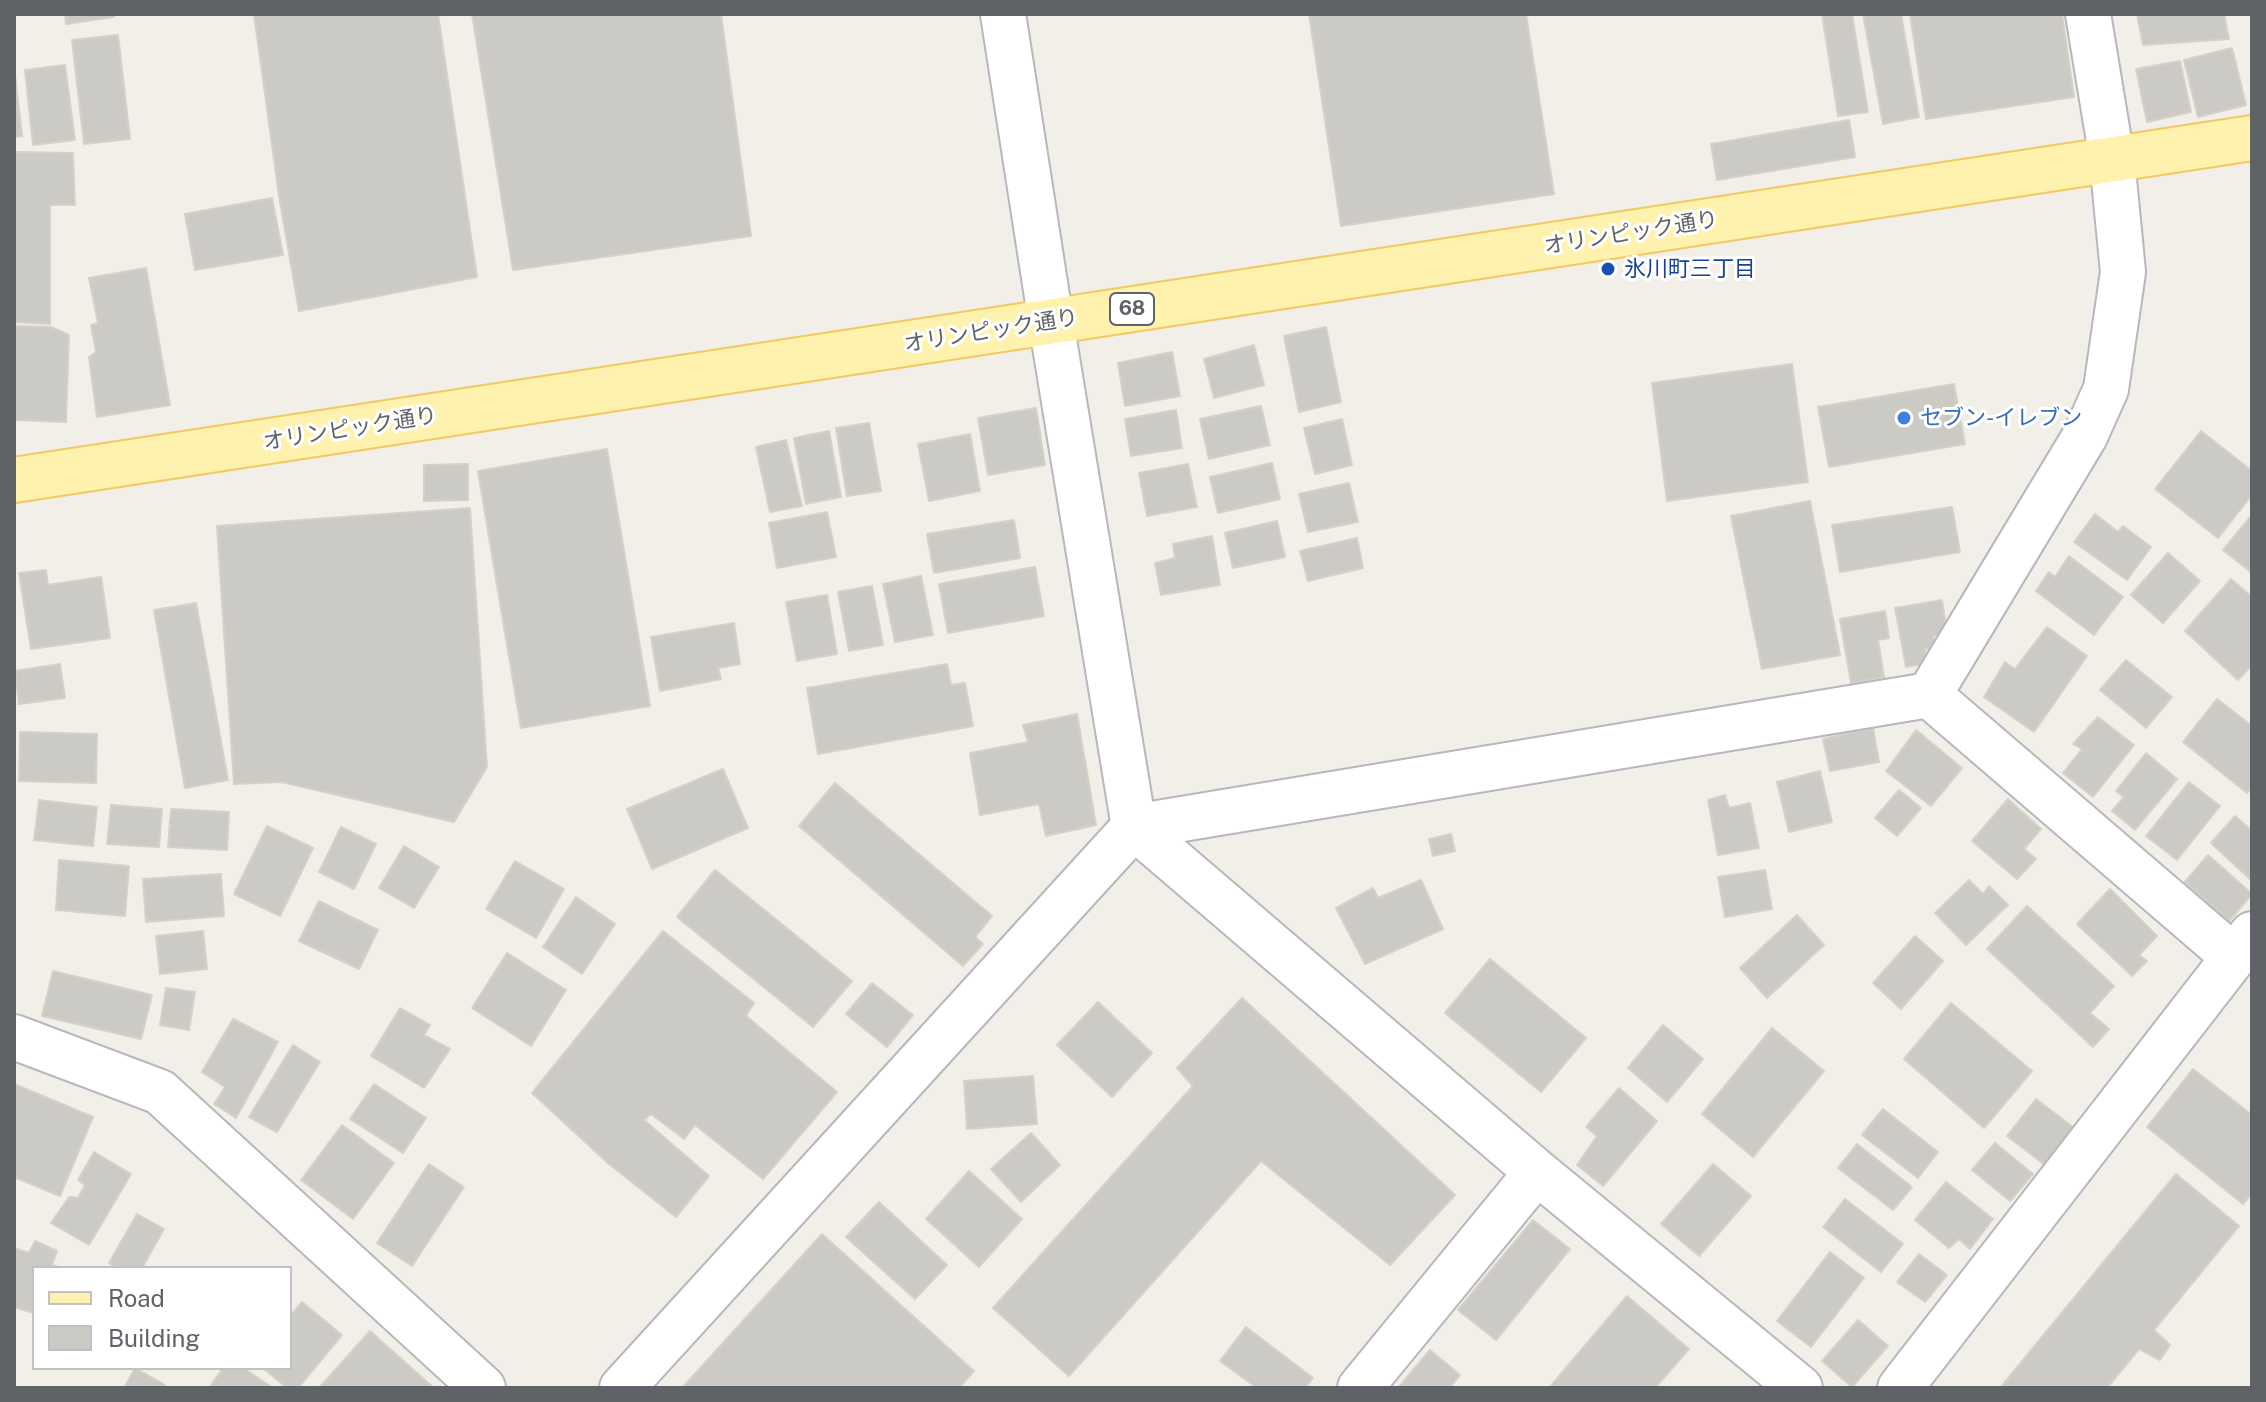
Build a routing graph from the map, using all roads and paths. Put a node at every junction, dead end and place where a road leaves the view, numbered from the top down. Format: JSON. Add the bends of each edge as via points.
{"nodes":[{"id":1,"x":1003,"y":14,"type":"edge"},
{"id":2,"x":2088,"y":14,"type":"edge"},
{"id":3,"x":2252,"y":141,"type":"edge"},
{"id":4,"x":2112,"y":159,"type":"junction"},
{"id":5,"x":1051,"y":322,"type":"junction"},
{"id":6,"x":14,"y":480,"type":"edge"},
{"id":7,"x":1929,"y":695,"type":"junction"},
{"id":8,"x":1134,"y":827,"type":"junction"},
{"id":9,"x":2243,"y":946,"type":"edge"},
{"id":10,"x":14,"y":1037,"type":"edge"},
{"id":11,"x":1537,"y":1172,"type":"junction"},
{"id":12,"x":483,"y":1388,"type":"edge"},
{"id":13,"x":622,"y":1388,"type":"edge"},
{"id":14,"x":1360,"y":1388,"type":"edge"},
{"id":15,"x":1800,"y":1388,"type":"edge"},
{"id":16,"x":1900,"y":1388,"type":"edge"}],
"edges":[{"from":1,"to":5,"type":"street"},
{"from":2,"to":4,"type":"street"},
{"from":3,"to":4,"type":"main road","name":"オリンピック通り","number":"68"},
{"from":4,"to":5,"type":"main road","name":"オリンピック通り","number":"68"},
{"from":4,"to":7,"type":"street","via":[[2123,272],[2106,389],[2085,436]]},
{"from":5,"to":6,"type":"main road","name":"オリンピック通り","number":"68"},
{"from":5,"to":8,"type":"street"},
{"from":7,"to":8,"type":"street"},
{"from":7,"to":9,"type":"street"},
{"from":8,"to":11,"type":"street"},
{"from":8,"to":13,"type":"street"},
{"from":9,"to":16,"type":"street"},
{"from":10,"to":12,"type":"street","via":[[160,1092]]},
{"from":11,"to":14,"type":"street"},
{"from":11,"to":15,"type":"street"}]}
